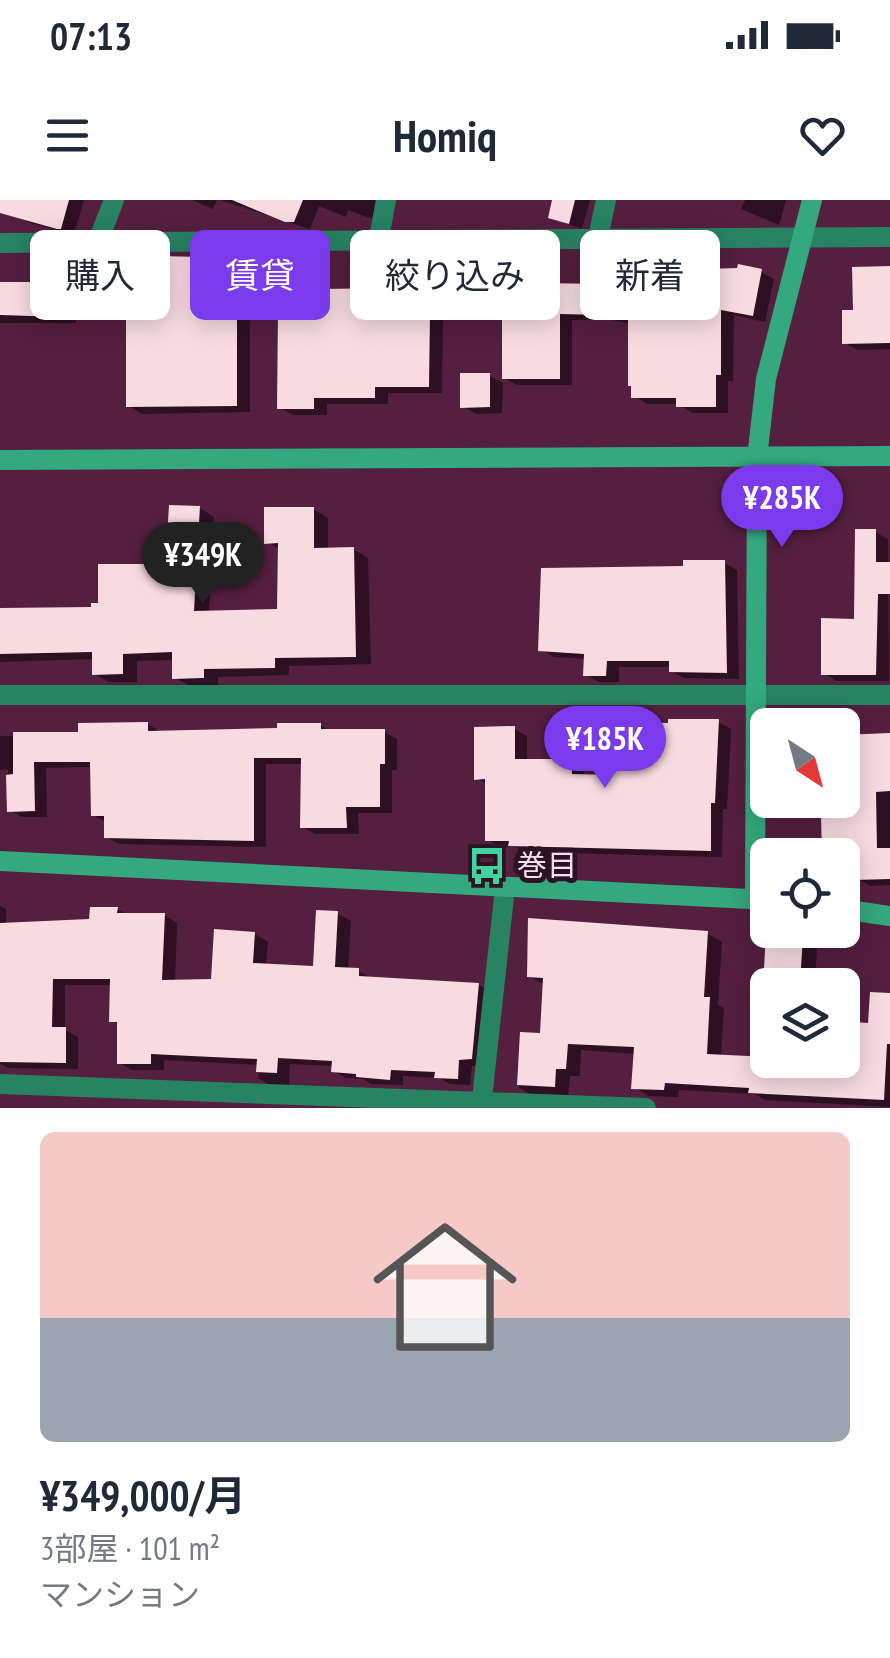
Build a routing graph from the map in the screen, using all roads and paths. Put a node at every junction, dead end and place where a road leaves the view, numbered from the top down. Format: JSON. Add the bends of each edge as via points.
{"nodes":[{"id":1,"x":114,"y":200,"type":"edge"},
{"id":2,"x":386,"y":200,"type":"edge"},
{"id":3,"x":606,"y":200,"type":"edge"},
{"id":4,"x":812,"y":200,"type":"edge"},
{"id":5,"x":102,"y":230,"type":"edge"},
{"id":6,"x":380,"y":230,"type":"edge"},
{"id":7,"x":600,"y":230,"type":"edge"},
{"id":8,"x":801,"y":236,"type":"junction"},
{"id":9,"x":890,"y":236,"type":"edge"},
{"id":10,"x":720,"y":237,"type":"edge"},
{"id":11,"x":350,"y":238,"type":"edge"},
{"id":12,"x":170,"y":240,"type":"edge"},
{"id":13,"x":30,"y":242,"type":"edge"},
{"id":14,"x":0,"y":243,"type":"edge"},
{"id":15,"x":890,"y":456,"type":"edge"},
{"id":16,"x":756,"y":458,"type":"junction"},
{"id":17,"x":0,"y":460,"type":"edge"},
{"id":18,"x":0,"y":695,"type":"edge"},
{"id":19,"x":758,"y":696,"type":"junction"},
{"id":20,"x":890,"y":696,"type":"edge"},
{"id":21,"x":760,"y":838,"type":"edge"},
{"id":22,"x":0,"y":860,"type":"edge"},
{"id":23,"x":505,"y":888,"type":"junction"},
{"id":24,"x":750,"y":899,"type":"edge"},
{"id":25,"x":860,"y":912,"type":"edge"},
{"id":26,"x":890,"y":916,"type":"edge"},
{"id":27,"x":0,"y":1084,"type":"edge"},
{"id":28,"x":482,"y":1105,"type":"edge"},
{"id":29,"x":646,"y":1108,"type":"edge"}],
"edges":[{"from":1,"to":5,"type":"street"},
{"from":2,"to":6,"type":"street"},
{"from":3,"to":7,"type":"street"},
{"from":4,"to":8,"type":"street"},
{"from":8,"to":9,"type":"street"},
{"from":8,"to":10,"type":"street"},
{"from":8,"to":16,"type":"street","via":[[766,379]]},
{"from":11,"to":12,"type":"street"},
{"from":13,"to":14,"type":"street"},
{"from":15,"to":16,"type":"street"},
{"from":16,"to":17,"type":"street"},
{"from":16,"to":19,"type":"street"},
{"from":18,"to":19,"type":"street"},
{"from":19,"to":20,"type":"street"},
{"from":19,"to":21,"type":"street"},
{"from":22,"to":23,"type":"street"},
{"from":23,"to":24,"type":"street"},
{"from":23,"to":28,"type":"street"},
{"from":25,"to":26,"type":"street"},
{"from":27,"to":28,"type":"street"},
{"from":28,"to":29,"type":"street"}]}
